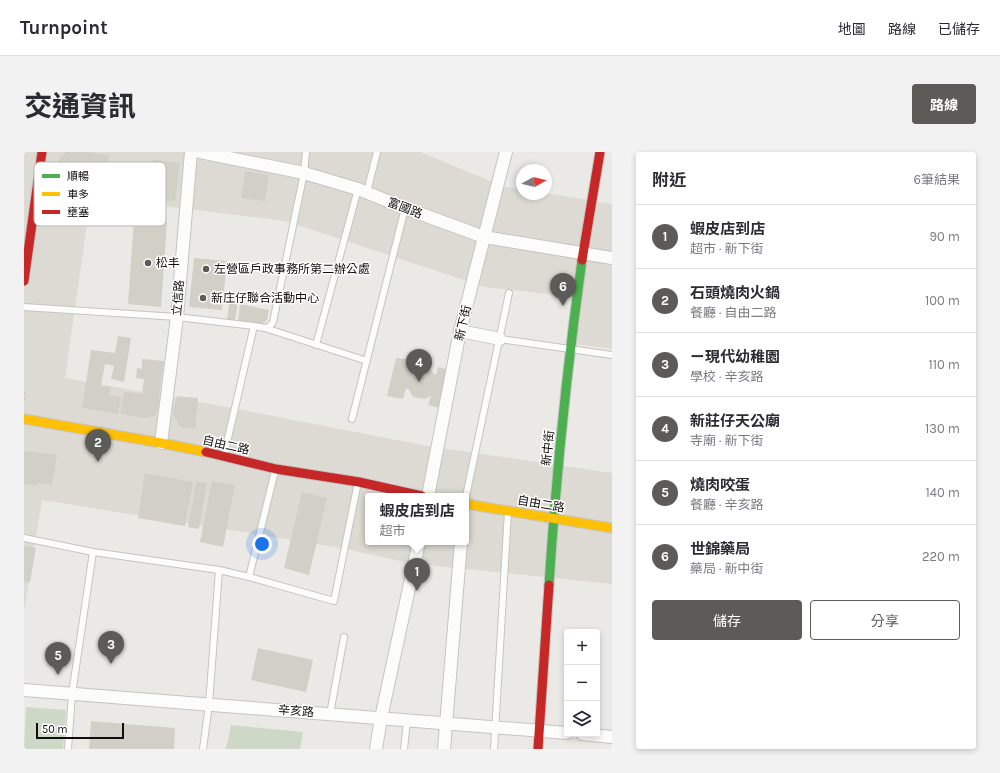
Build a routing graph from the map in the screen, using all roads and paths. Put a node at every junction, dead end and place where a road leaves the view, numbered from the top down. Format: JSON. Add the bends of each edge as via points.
{"nodes":[{"id":1,"x":42,"y":152,"type":"edge"},
{"id":2,"x":190,"y":152,"type":"edge"},
{"id":3,"x":200,"y":152,"type":"edge"},
{"id":4,"x":306,"y":152,"type":"edge"},
{"id":5,"x":377,"y":152,"type":"edge"},
{"id":6,"x":506,"y":152,"type":"edge"},
{"id":7,"x":600,"y":152,"type":"edge"},
{"id":8,"x":41,"y":162,"type":"edge"},
{"id":9,"x":304,"y":173,"type":"junction"},
{"id":10,"x":362,"y":191,"type":"junction"},
{"id":11,"x":405,"y":208,"type":"junction"},
{"id":12,"x":34,"y":209,"type":"edge"},
{"id":13,"x":484,"y":237,"type":"junction"},
{"id":14,"x":583,"y":254,"type":"junction"},
{"id":15,"x":612,"y":258,"type":"edge"},
{"id":16,"x":24,"y":281,"type":"edge"},
{"id":17,"x":509,"y":293,"type":"dead end"},
{"id":18,"x":24,"y":307,"type":"edge"},
{"id":19,"x":177,"y":317,"type":"junction"},
{"id":20,"x":254,"y":326,"type":"junction"},
{"id":21,"x":265,"y":328,"type":"junction"},
{"id":22,"x":460,"y":331,"type":"junction"},
{"id":23,"x":500,"y":339,"type":"junction"},
{"id":24,"x":316,"y":345,"type":"junction"},
{"id":25,"x":570,"y":349,"type":"junction"},
{"id":26,"x":612,"y":355,"type":"edge"},
{"id":27,"x":367,"y":362,"type":"junction"},
{"id":28,"x":25,"y":393,"type":"dead end"},
{"id":29,"x":24,"y":400,"type":"edge"},
{"id":30,"x":24,"y":419,"type":"edge"},
{"id":31,"x":352,"y":419,"type":"dead end"},
{"id":32,"x":161,"y":443,"type":"junction"},
{"id":33,"x":223,"y":456,"type":"junction"},
{"id":34,"x":276,"y":469,"type":"junction"},
{"id":35,"x":359,"y":482,"type":"junction"},
{"id":36,"x":408,"y":493,"type":"edge"},
{"id":37,"x":429,"y":493,"type":"edge"},
{"id":38,"x":467,"y":493,"type":"edge"},
{"id":39,"x":469,"y":504,"type":"edge"},
{"id":40,"x":508,"y":510,"type":"junction"},
{"id":41,"x":553,"y":519,"type":"junction"},
{"id":42,"x":612,"y":528,"type":"edge"},
{"id":43,"x":24,"y":538,"type":"edge"},
{"id":44,"x":417,"y":545,"type":"edge"},
{"id":45,"x":461,"y":545,"type":"edge"},
{"id":46,"x":93,"y":552,"type":"junction"},
{"id":47,"x":219,"y":570,"type":"junction"},
{"id":48,"x":249,"y":577,"type":"junction"},
{"id":49,"x":344,"y":637,"type":"dead end"},
{"id":50,"x":24,"y":690,"type":"edge"},
{"id":51,"x":72,"y":694,"type":"junction"},
{"id":52,"x":209,"y":704,"type":"junction"},
{"id":53,"x":330,"y":714,"type":"junction"},
{"id":54,"x":380,"y":718,"type":"junction"},
{"id":55,"x":407,"y":720,"type":"junction"},
{"id":56,"x":446,"y":723,"type":"junction"},
{"id":57,"x":495,"y":727,"type":"junction"},
{"id":58,"x":540,"y":730,"type":"junction"},
{"id":59,"x":564,"y":733,"type":"edge"},
{"id":60,"x":600,"y":735,"type":"edge"},
{"id":61,"x":612,"y":736,"type":"edge"},
{"id":62,"x":68,"y":749,"type":"edge"},
{"id":63,"x":203,"y":749,"type":"edge"},
{"id":64,"x":376,"y":749,"type":"edge"},
{"id":65,"x":404,"y":749,"type":"edge"},
{"id":66,"x":444,"y":749,"type":"edge"},
{"id":67,"x":494,"y":749,"type":"edge"},
{"id":68,"x":538,"y":749,"type":"edge"}],
"edges":[{"from":1,"to":8,"type":"street"},
{"from":2,"to":19,"type":"street","name":"立信路"},
{"from":3,"to":9,"type":"street","name":"富國路"},
{"from":4,"to":9,"type":"lane"},
{"from":5,"to":10,"type":"lane"},
{"from":6,"to":13,"type":"street","name":"新下街"},
{"from":7,"to":14,"type":"street","name":"新中街"},
{"from":9,"to":10,"type":"street","name":"富國路"},
{"from":9,"to":21,"type":"lane","via":[[273,322]]},
{"from":10,"to":11,"type":"street","name":"富國路"},
{"from":10,"to":24,"type":"lane"},
{"from":11,"to":13,"type":"street","name":"富國路"},
{"from":11,"to":27,"type":"lane"},
{"from":12,"to":16,"type":"street"},
{"from":13,"to":14,"type":"street","name":"富國路"},
{"from":13,"to":22,"type":"street","name":"新下街"},
{"from":14,"to":15,"type":"street","name":"富國路"},
{"from":14,"to":25,"type":"street","name":"新中街"},
{"from":17,"to":23,"type":"lane"},
{"from":18,"to":19,"type":"lane"},
{"from":19,"to":20,"type":"lane"},
{"from":19,"to":32,"type":"street","name":"立信路"},
{"from":20,"to":21,"type":"lane"},
{"from":20,"to":33,"type":"lane"},
{"from":21,"to":24,"type":"lane"},
{"from":22,"to":23,"type":"street"},
{"from":22,"to":37,"type":"street","name":"新下街"},
{"from":23,"to":25,"type":"lane"},
{"from":23,"to":38,"type":"lane"},
{"from":24,"to":27,"type":"lane"},
{"from":25,"to":26,"type":"lane"},
{"from":25,"to":41,"type":"street","name":"新中街"},
{"from":27,"to":31,"type":"lane"},
{"from":28,"to":29,"type":"path"},
{"from":30,"to":32,"type":"street","name":"自由二路"},
{"from":32,"to":33,"type":"street","name":"自由二路"},
{"from":33,"to":34,"type":"street","name":"自由二路"},
{"from":34,"to":35,"type":"street","name":"自由二路"},
{"from":34,"to":48,"type":"lane"},
{"from":35,"to":36,"type":"street","name":"自由二路"},
{"from":35,"to":48,"type":"lane","via":[[334,601]]},
{"from":39,"to":40,"type":"street","name":"自由二路"},
{"from":40,"to":41,"type":"street","name":"自由二路"},
{"from":40,"to":57,"type":"lane"},
{"from":41,"to":42,"type":"street","name":"自由二路"},
{"from":41,"to":58,"type":"street","name":"新中街"},
{"from":43,"to":46,"type":"lane"},
{"from":44,"to":54,"type":"street"},
{"from":45,"to":56,"type":"street"},
{"from":46,"to":47,"type":"lane"},
{"from":46,"to":51,"type":"lane"},
{"from":47,"to":48,"type":"lane"},
{"from":47,"to":52,"type":"lane"},
{"from":49,"to":53,"type":"lane"},
{"from":50,"to":51,"type":"street","name":"辛亥路"},
{"from":51,"to":52,"type":"street","name":"辛亥路"},
{"from":51,"to":62,"type":"lane"},
{"from":52,"to":53,"type":"street","name":"辛亥路"},
{"from":52,"to":63,"type":"lane"},
{"from":53,"to":54,"type":"street","name":"辛亥路"},
{"from":54,"to":55,"type":"street","name":"辛亥路"},
{"from":54,"to":64,"type":"street"},
{"from":55,"to":56,"type":"street","name":"辛亥路"},
{"from":55,"to":65,"type":"lane"},
{"from":56,"to":57,"type":"street","name":"辛亥路"},
{"from":56,"to":66,"type":"street"},
{"from":57,"to":58,"type":"street","name":"辛亥路"},
{"from":57,"to":67,"type":"lane"},
{"from":58,"to":59,"type":"street","name":"辛亥路"},
{"from":58,"to":68,"type":"street","name":"新中街"},
{"from":60,"to":61,"type":"street"}]}
